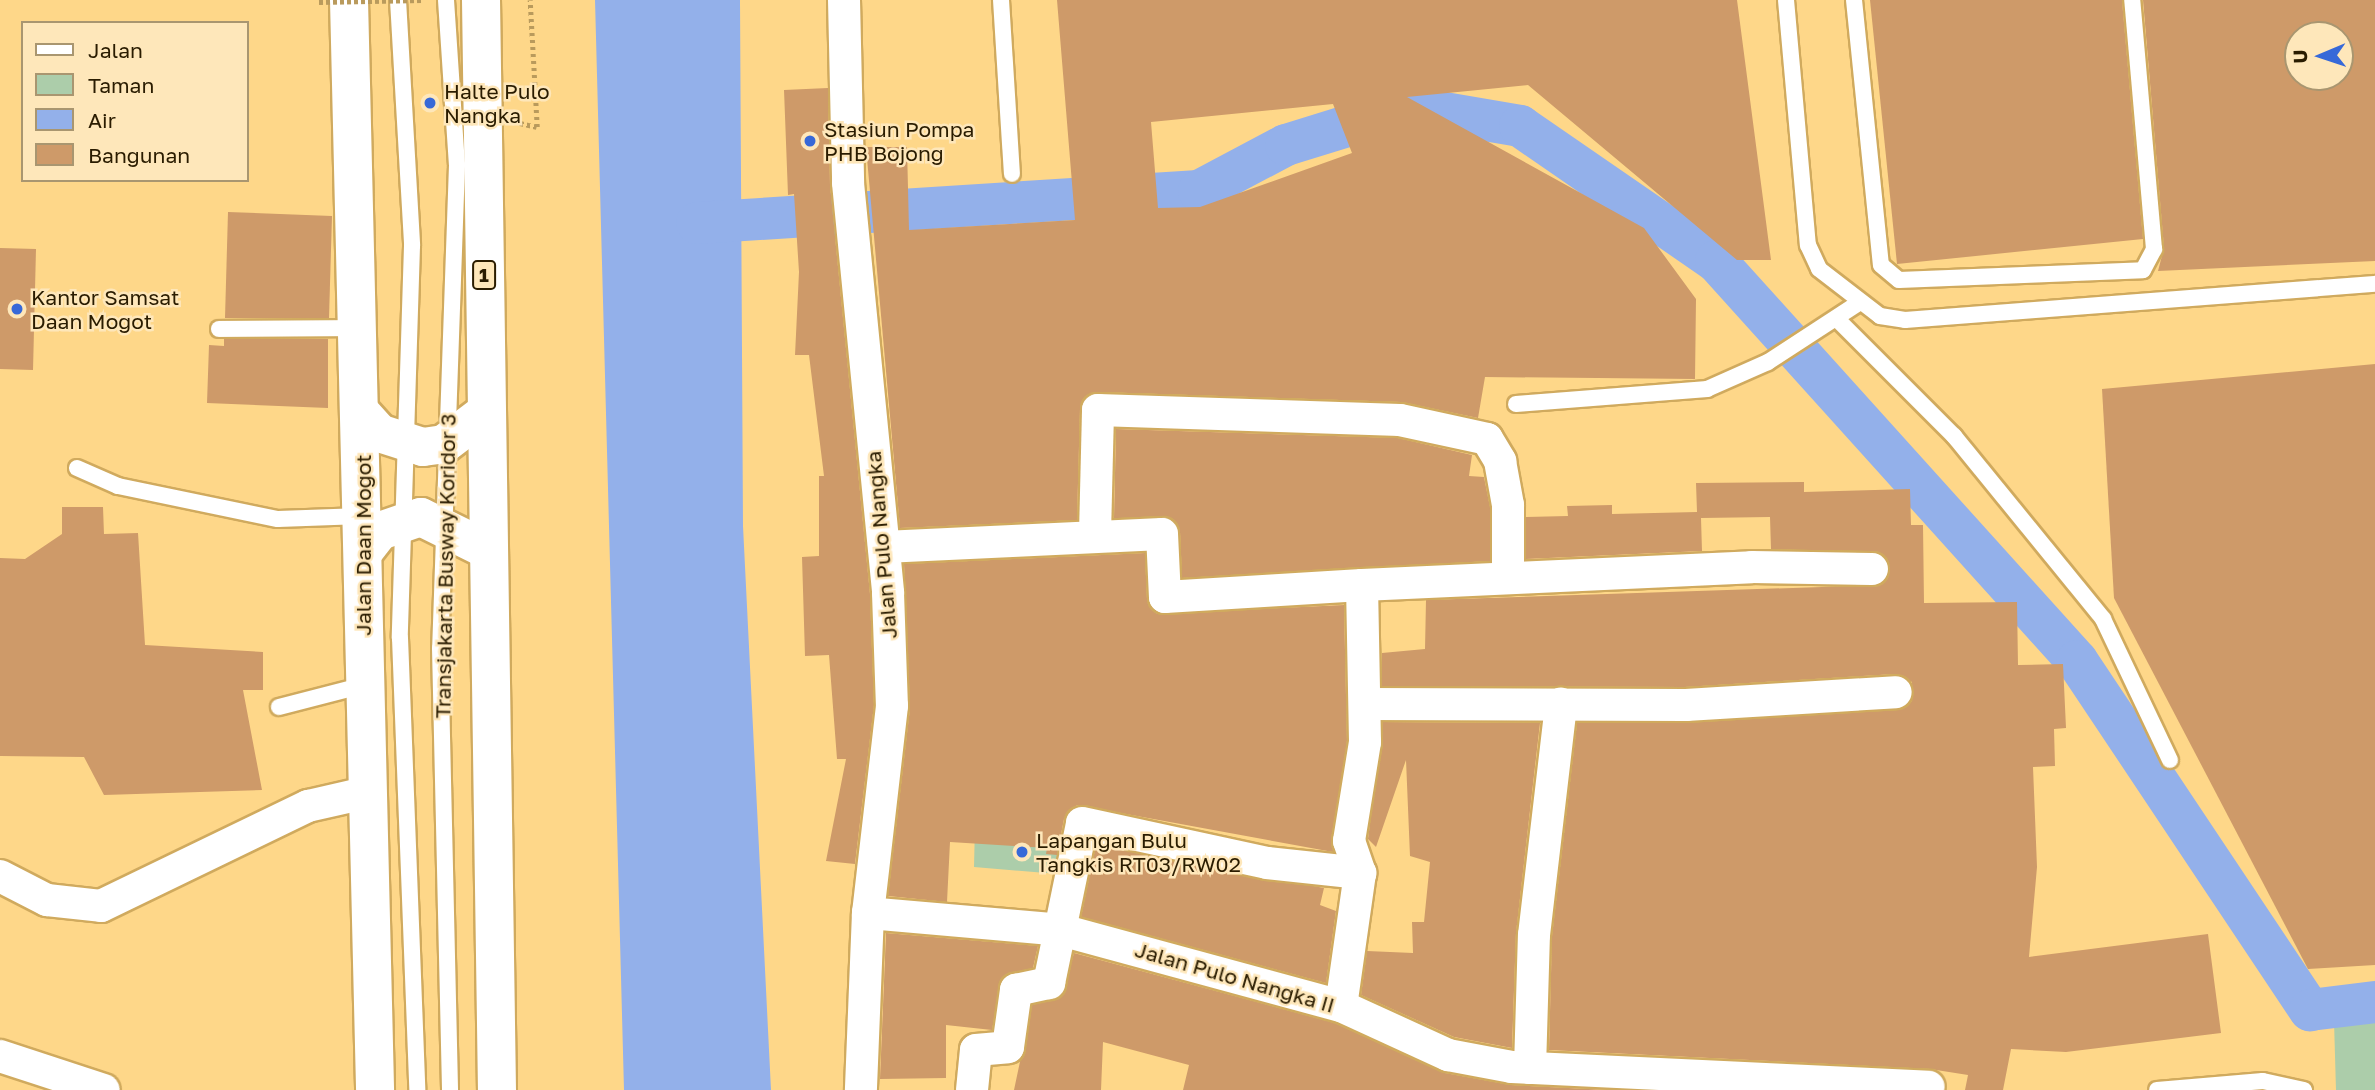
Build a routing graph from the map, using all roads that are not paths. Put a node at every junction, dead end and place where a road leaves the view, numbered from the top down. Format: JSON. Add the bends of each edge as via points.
{"nodes":[{"id":1,"x":398,"y":0,"type":"edge"},
{"id":2,"x":446,"y":0,"type":"edge"},
{"id":3,"x":481,"y":0,"type":"edge"},
{"id":4,"x":844,"y":0,"type":"edge"},
{"id":5,"x":1001,"y":0,"type":"edge"},
{"id":6,"x":1786,"y":0,"type":"edge"},
{"id":7,"x":1854,"y":0,"type":"edge"},
{"id":8,"x":2132,"y":0,"type":"edge"},
{"id":9,"x":334,"y":1,"type":"edge"},
{"id":10,"x":1012,"y":174,"type":"dead end"},
{"id":11,"x":2375,"y":284,"type":"edge"},
{"id":12,"x":1857,"y":304,"type":"junction"},
{"id":13,"x":1838,"y":320,"type":"junction"},
{"id":14,"x":361,"y":328,"type":"junction"},
{"id":15,"x":219,"y":329,"type":"dead end"},
{"id":16,"x":1516,"y":404,"type":"dead end"},
{"id":17,"x":485,"y":412,"type":"junction"},
{"id":18,"x":363,"y":415,"type":"junction"},
{"id":19,"x":401,"y":444,"type":"junction"},
{"id":20,"x":444,"y":444,"type":"junction"},
{"id":21,"x":77,"y":468,"type":"dead end"},
{"id":22,"x":401,"y":519,"type":"junction"},
{"id":23,"x":441,"y":522,"type":"junction"},
{"id":24,"x":364,"y":533,"type":"junction"},
{"id":25,"x":1095,"y":534,"type":"junction"},
{"id":26,"x":884,"y":547,"type":"junction"},
{"id":27,"x":488,"y":550,"type":"junction"},
{"id":28,"x":1872,"y":569,"type":"dead end"},
{"id":29,"x":1508,"y":578,"type":"junction"},
{"id":30,"x":1362,"y":585,"type":"junction"},
{"id":31,"x":364,"y":685,"type":"junction"},
{"id":32,"x":1896,"y":692,"type":"dead end"},
{"id":33,"x":1364,"y":704,"type":"junction"},
{"id":34,"x":1560,"y":704,"type":"junction"},
{"id":35,"x":279,"y":707,"type":"dead end"},
{"id":36,"x":2170,"y":760,"type":"dead end"},
{"id":37,"x":365,"y":793,"type":"junction"},
{"id":38,"x":1360,"y":873,"type":"junction"},
{"id":39,"x":0,"y":876,"type":"edge"},
{"id":40,"x":868,"y":913,"type":"junction"},
{"id":41,"x":1061,"y":929,"type":"junction"},
{"id":42,"x":1341,"y":1006,"type":"junction"},
{"id":43,"x":0,"y":1056,"type":"edge"},
{"id":44,"x":1530,"y":1068,"type":"junction"},
{"id":45,"x":1930,"y":1087,"type":"dead end"},
{"id":46,"x":104,"y":1090,"type":"edge"},
{"id":47,"x":374,"y":1090,"type":"edge"},
{"id":48,"x":417,"y":1090,"type":"edge"},
{"id":49,"x":450,"y":1090,"type":"edge"},
{"id":50,"x":497,"y":1090,"type":"edge"},
{"id":51,"x":861,"y":1090,"type":"edge"},
{"id":52,"x":972,"y":1090,"type":"edge"},
{"id":53,"x":2157,"y":1090,"type":"edge"},
{"id":54,"x":2304,"y":1090,"type":"edge"}],
"edges":[{"from":1,"to":19,"type":"lane","name":"Transjakarta Busway Koridor 3","via":[[412,246]]},
{"from":2,"to":20,"type":"lane","name":"Transjakarta Busway Koridor 3","via":[[457,178],[456,305]]},
{"from":3,"to":17,"type":"highway","number":"1"},
{"from":4,"to":26,"type":"street","name":"Jalan Pulo Nangka","via":[[848,183]]},
{"from":5,"to":10,"type":"lane"},
{"from":6,"to":12,"type":"lane","via":[[1808,245],[1819,270]]},
{"from":7,"to":8,"type":"lane","via":[[1881,265],[1899,280],[2143,270],[2154,249]]},
{"from":9,"to":14,"type":"highway","name":"Jalan Daan Mogot"},
{"from":11,"to":12,"type":"lane","via":[[1905,320]]},
{"from":12,"to":13,"type":"lane"},
{"from":13,"to":16,"type":"lane","via":[[1768,362],[1707,389]]},
{"from":13,"to":36,"type":"lane","via":[[1954,436],[2095,609]]},
{"from":14,"to":15,"type":"lane"},
{"from":14,"to":18,"type":"highway","name":"Jalan Daan Mogot"},
{"from":17,"to":20,"type":"highway"},
{"from":17,"to":27,"type":"highway","number":"1"},
{"from":18,"to":19,"type":"highway"},
{"from":18,"to":24,"type":"highway","name":"Jalan Daan Mogot"},
{"from":19,"to":20,"type":"highway"},
{"from":19,"to":22,"type":"lane","name":"Transjakarta Busway Koridor 3"},
{"from":20,"to":23,"type":"lane","name":"Transjakarta Busway Koridor 3"},
{"from":21,"to":24,"type":"lane","via":[[118,486]]},
{"from":22,"to":23,"type":"highway"},
{"from":22,"to":24,"type":"highway"},
{"from":22,"to":48,"type":"lane","name":"Transjakarta Busway Koridor 3"},
{"from":23,"to":27,"type":"highway"},
{"from":23,"to":49,"type":"lane","name":"Transjakarta Busway Koridor 3"},
{"from":24,"to":31,"type":"highway","name":"Jalan Daan Mogot"},
{"from":25,"to":26,"type":"street"},
{"from":25,"to":29,"type":"street","via":[[1098,410],[1399,420],[1488,439],[1500,461],[1508,505]]},
{"from":25,"to":30,"type":"street","via":[[1162,534],[1165,597]]},
{"from":26,"to":40,"type":"street","name":"Jalan Pulo Nangka","via":[[892,706]]},
{"from":27,"to":50,"type":"highway","number":"1"},
{"from":28,"to":29,"type":"street"},
{"from":29,"to":30,"type":"street"},
{"from":30,"to":33,"type":"street"},
{"from":31,"to":35,"type":"lane"},
{"from":31,"to":37,"type":"highway","name":"Jalan Daan Mogot"},
{"from":32,"to":34,"type":"street","via":[[1686,705]]},
{"from":33,"to":34,"type":"street"},
{"from":33,"to":38,"type":"street","via":[[1349,841]]},
{"from":34,"to":44,"type":"street","via":[[1534,935]]},
{"from":37,"to":39,"type":"street","via":[[308,806],[101,906],[47,900]]},
{"from":37,"to":47,"type":"highway","name":"Jalan Daan Mogot"},
{"from":38,"to":41,"type":"street","via":[[1267,863],[1082,823]]},
{"from":38,"to":42,"type":"street"},
{"from":40,"to":41,"type":"street","name":"Jalan Pulo Nangka II"},
{"from":40,"to":51,"type":"street","name":"Jalan Pulo Nangka"},
{"from":41,"to":42,"type":"street","name":"Jalan Pulo Nangka II"},
{"from":41,"to":52,"type":"street","via":[[1049,983],[1016,990],[1008,1047],[976,1051]]},
{"from":42,"to":44,"type":"street","name":"Jalan Pulo Nangka II","via":[[1448,1055]]},
{"from":43,"to":46,"type":"street"},
{"from":44,"to":45,"type":"street","name":"Jalan Pulo Nangka II"},
{"from":53,"to":54,"type":"lane","via":[[2263,1081]]}]}
